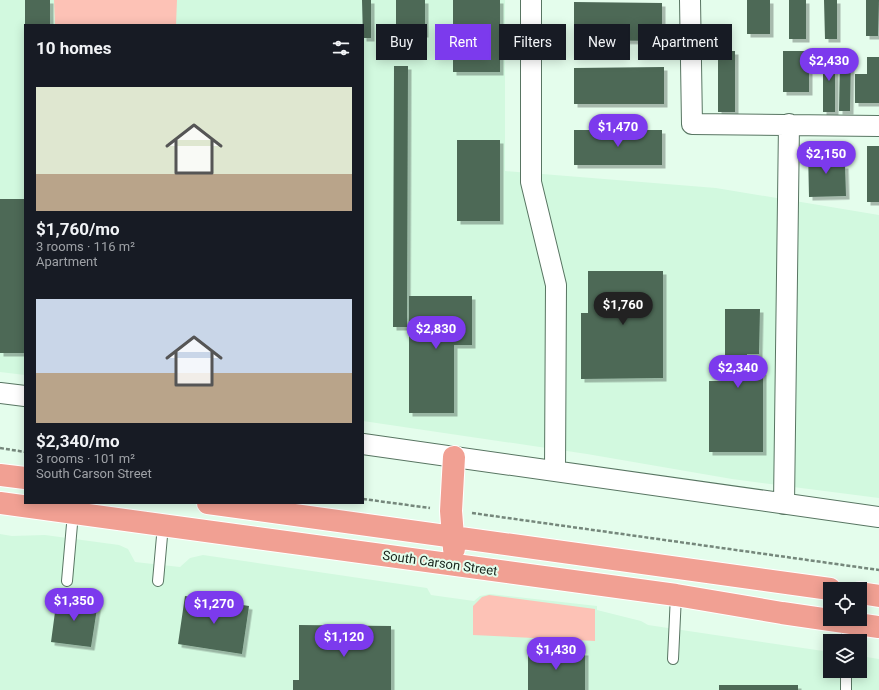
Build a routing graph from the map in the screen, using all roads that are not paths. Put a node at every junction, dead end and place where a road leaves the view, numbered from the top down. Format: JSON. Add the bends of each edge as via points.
{"nodes":[{"id":1,"x":531,"y":0,"type":"edge"},
{"id":2,"x":690,"y":0,"type":"edge"},
{"id":3,"x":789,"y":124,"type":"junction"},
{"id":4,"x":879,"y":126,"type":"edge"},
{"id":5,"x":0,"y":393,"type":"edge"},
{"id":6,"x":24,"y":396,"type":"edge"},
{"id":7,"x":364,"y":444,"type":"edge"},
{"id":8,"x":454,"y":457,"type":"junction"},
{"id":9,"x":555,"y":471,"type":"junction"},
{"id":10,"x":0,"y":475,"type":"edge"},
{"id":11,"x":24,"y":478,"type":"edge"},
{"id":12,"x":0,"y":503,"type":"edge"},
{"id":13,"x":215,"y":504,"type":"edge"},
{"id":14,"x":784,"y":504,"type":"junction"},
{"id":15,"x":73,"y":513,"type":"junction"},
{"id":16,"x":879,"y":517,"type":"edge"},
{"id":17,"x":163,"y":525,"type":"junction"},
{"id":18,"x":453,"y":536,"type":"junction"},
{"id":19,"x":456,"y":565,"type":"junction"},
{"id":20,"x":67,"y":581,"type":"dead end"},
{"id":21,"x":158,"y":581,"type":"dead end"},
{"id":22,"x":823,"y":588,"type":"edge"},
{"id":23,"x":867,"y":594,"type":"edge"},
{"id":24,"x":676,"y":595,"type":"junction"},
{"id":25,"x":879,"y":596,"type":"edge"},
{"id":26,"x":879,"y":627,"type":"edge"},
{"id":27,"x":846,"y":632,"type":"edge"},
{"id":28,"x":673,"y":659,"type":"dead end"},
{"id":29,"x":846,"y":678,"type":"edge"},
{"id":30,"x":846,"y":690,"type":"edge"}],
"edges":[{"from":1,"to":9,"type":"street","via":[[531,182],[556,285]]},
{"from":2,"to":3,"type":"street","via":[[692,124]]},
{"from":3,"to":4,"type":"street"},
{"from":3,"to":14,"type":"street"},
{"from":5,"to":6,"type":"street"},
{"from":7,"to":8,"type":"street"},
{"from":8,"to":9,"type":"street"},
{"from":8,"to":18,"type":"main road","via":[[451,500]]},
{"from":9,"to":14,"type":"street"},
{"from":10,"to":11,"type":"main road"},
{"from":12,"to":15,"type":"main road","name":"South Carson Street"},
{"from":13,"to":18,"type":"main road"},
{"from":14,"to":16,"type":"street"},
{"from":15,"to":17,"type":"main road","name":"South Carson Street"},
{"from":15,"to":20,"type":"lane"},
{"from":17,"to":19,"type":"main road","name":"South Carson Street"},
{"from":17,"to":21,"type":"lane"},
{"from":18,"to":19,"type":"main road"},
{"from":18,"to":22,"type":"main road"},
{"from":19,"to":24,"type":"main road","name":"South Carson Street"},
{"from":23,"to":25,"type":"main road"},
{"from":24,"to":27,"type":"main road","name":"South Carson Street","via":[[782,613]]},
{"from":24,"to":28,"type":"lane"},
{"from":26,"to":27,"type":"main road","name":"South Carson Street"},
{"from":29,"to":30,"type":"lane"}]}
